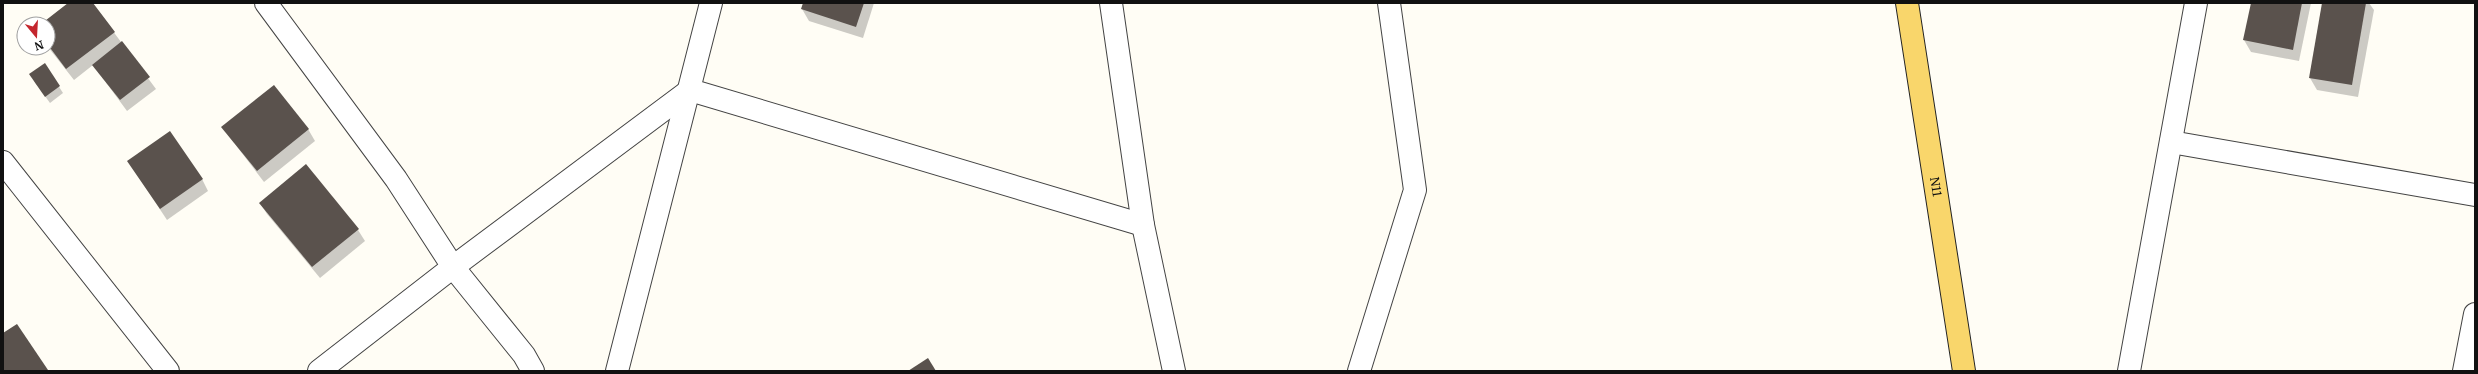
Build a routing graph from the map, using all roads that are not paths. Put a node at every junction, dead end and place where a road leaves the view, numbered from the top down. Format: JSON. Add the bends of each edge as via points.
{"nodes":[{"id":1,"x":711,"y":3,"type":"edge"},
{"id":2,"x":1111,"y":3,"type":"edge"},
{"id":3,"x":1389,"y":3,"type":"edge"},
{"id":4,"x":1907,"y":3,"type":"edge"},
{"id":5,"x":2196,"y":3,"type":"edge"},
{"id":6,"x":273,"y":6,"type":"edge"},
{"id":7,"x":690,"y":90,"type":"junction"},
{"id":8,"x":2171,"y":142,"type":"junction"},
{"id":9,"x":3,"y":162,"type":"edge"},
{"id":10,"x":2475,"y":195,"type":"edge"},
{"id":11,"x":1143,"y":225,"type":"junction"},
{"id":12,"x":453,"y":267,"type":"junction"},
{"id":13,"x":2475,"y":314,"type":"edge"},
{"id":14,"x":168,"y":371,"type":"edge"},
{"id":15,"x":319,"y":371,"type":"edge"},
{"id":16,"x":533,"y":371,"type":"edge"},
{"id":17,"x":617,"y":371,"type":"edge"},
{"id":18,"x":1174,"y":371,"type":"edge"},
{"id":19,"x":1359,"y":371,"type":"edge"},
{"id":20,"x":1964,"y":371,"type":"edge"},
{"id":21,"x":2129,"y":371,"type":"edge"},
{"id":22,"x":2464,"y":371,"type":"edge"}],
"edges":[{"from":1,"to":7,"type":"street"},
{"from":2,"to":11,"type":"street"},
{"from":3,"to":19,"type":"street","via":[[1415,190]]},
{"from":4,"to":20,"type":"main road","name":"N11"},
{"from":5,"to":8,"type":"street"},
{"from":6,"to":12,"type":"street","via":[[396,179]]},
{"from":7,"to":11,"type":"street"},
{"from":7,"to":12,"type":"street"},
{"from":7,"to":17,"type":"street"},
{"from":8,"to":10,"type":"street"},
{"from":8,"to":21,"type":"street"},
{"from":9,"to":14,"type":"street"},
{"from":11,"to":18,"type":"street"},
{"from":12,"to":15,"type":"street"},
{"from":12,"to":16,"type":"street","via":[[524,355]]},
{"from":13,"to":22,"type":"street"}]}
